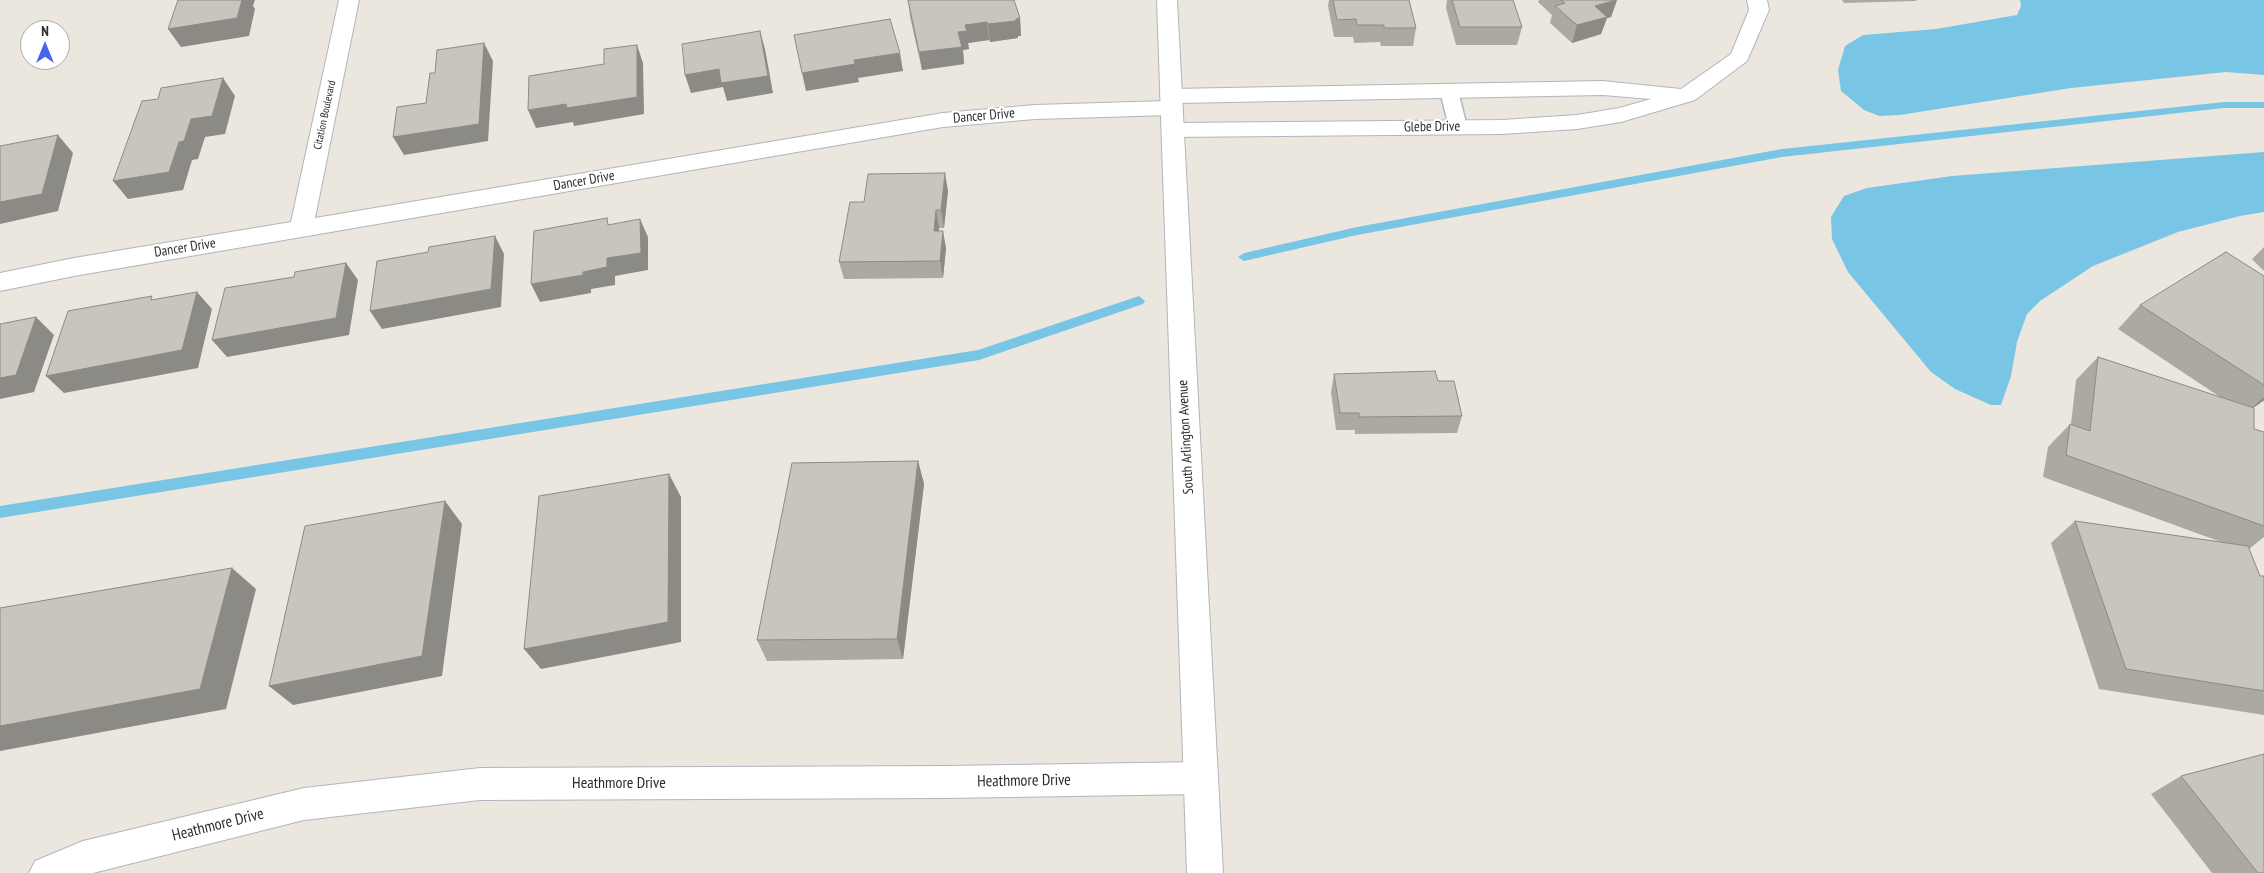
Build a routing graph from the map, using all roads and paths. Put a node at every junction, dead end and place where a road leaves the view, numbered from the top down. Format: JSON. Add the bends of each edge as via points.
{"nodes":[{"id":1,"x":348,"y":0,"type":"edge"},
{"id":2,"x":1167,"y":0,"type":"edge"},
{"id":3,"x":1757,"y":0,"type":"edge"},
{"id":4,"x":1448,"y":92,"type":"junction"},
{"id":5,"x":1687,"y":95,"type":"junction"},
{"id":6,"x":1172,"y":112,"type":"junction"},
{"id":7,"x":1458,"y":127,"type":"junction"},
{"id":8,"x":301,"y":229,"type":"junction"},
{"id":9,"x":0,"y":282,"type":"edge"},
{"id":10,"x":1201,"y":778,"type":"junction"},
{"id":11,"x":47,"y":873,"type":"edge"},
{"id":12,"x":1205,"y":873,"type":"edge"}],
"edges":[{"from":1,"to":8,"type":"street","name":"Citation Boulevard"},
{"from":2,"to":6,"type":"street","name":"South Arlington Avenue"},
{"from":3,"to":5,"type":"street","name":"Glebe Drive","via":[[1759,10],[1740,57]]},
{"from":4,"to":5,"type":"street","via":[[1603,88]]},
{"from":4,"to":6,"type":"street"},
{"from":4,"to":7,"type":"lane"},
{"from":5,"to":7,"type":"street","name":"Glebe Drive","via":[[1621,115],[1577,122]]},
{"from":6,"to":7,"type":"street","name":"Glebe Drive"},
{"from":6,"to":8,"type":"street","name":"Dancer Drive","via":[[1035,112],[943,120]]},
{"from":6,"to":10,"type":"street","name":"South Arlington Avenue"},
{"from":8,"to":9,"type":"street","name":"Dancer Drive"},
{"from":10,"to":11,"type":"street","name":"Heathmore Drive","via":[[480,784],[304,804],[83,858]]},
{"from":10,"to":12,"type":"street","name":"South Arlington Avenue"}]}
